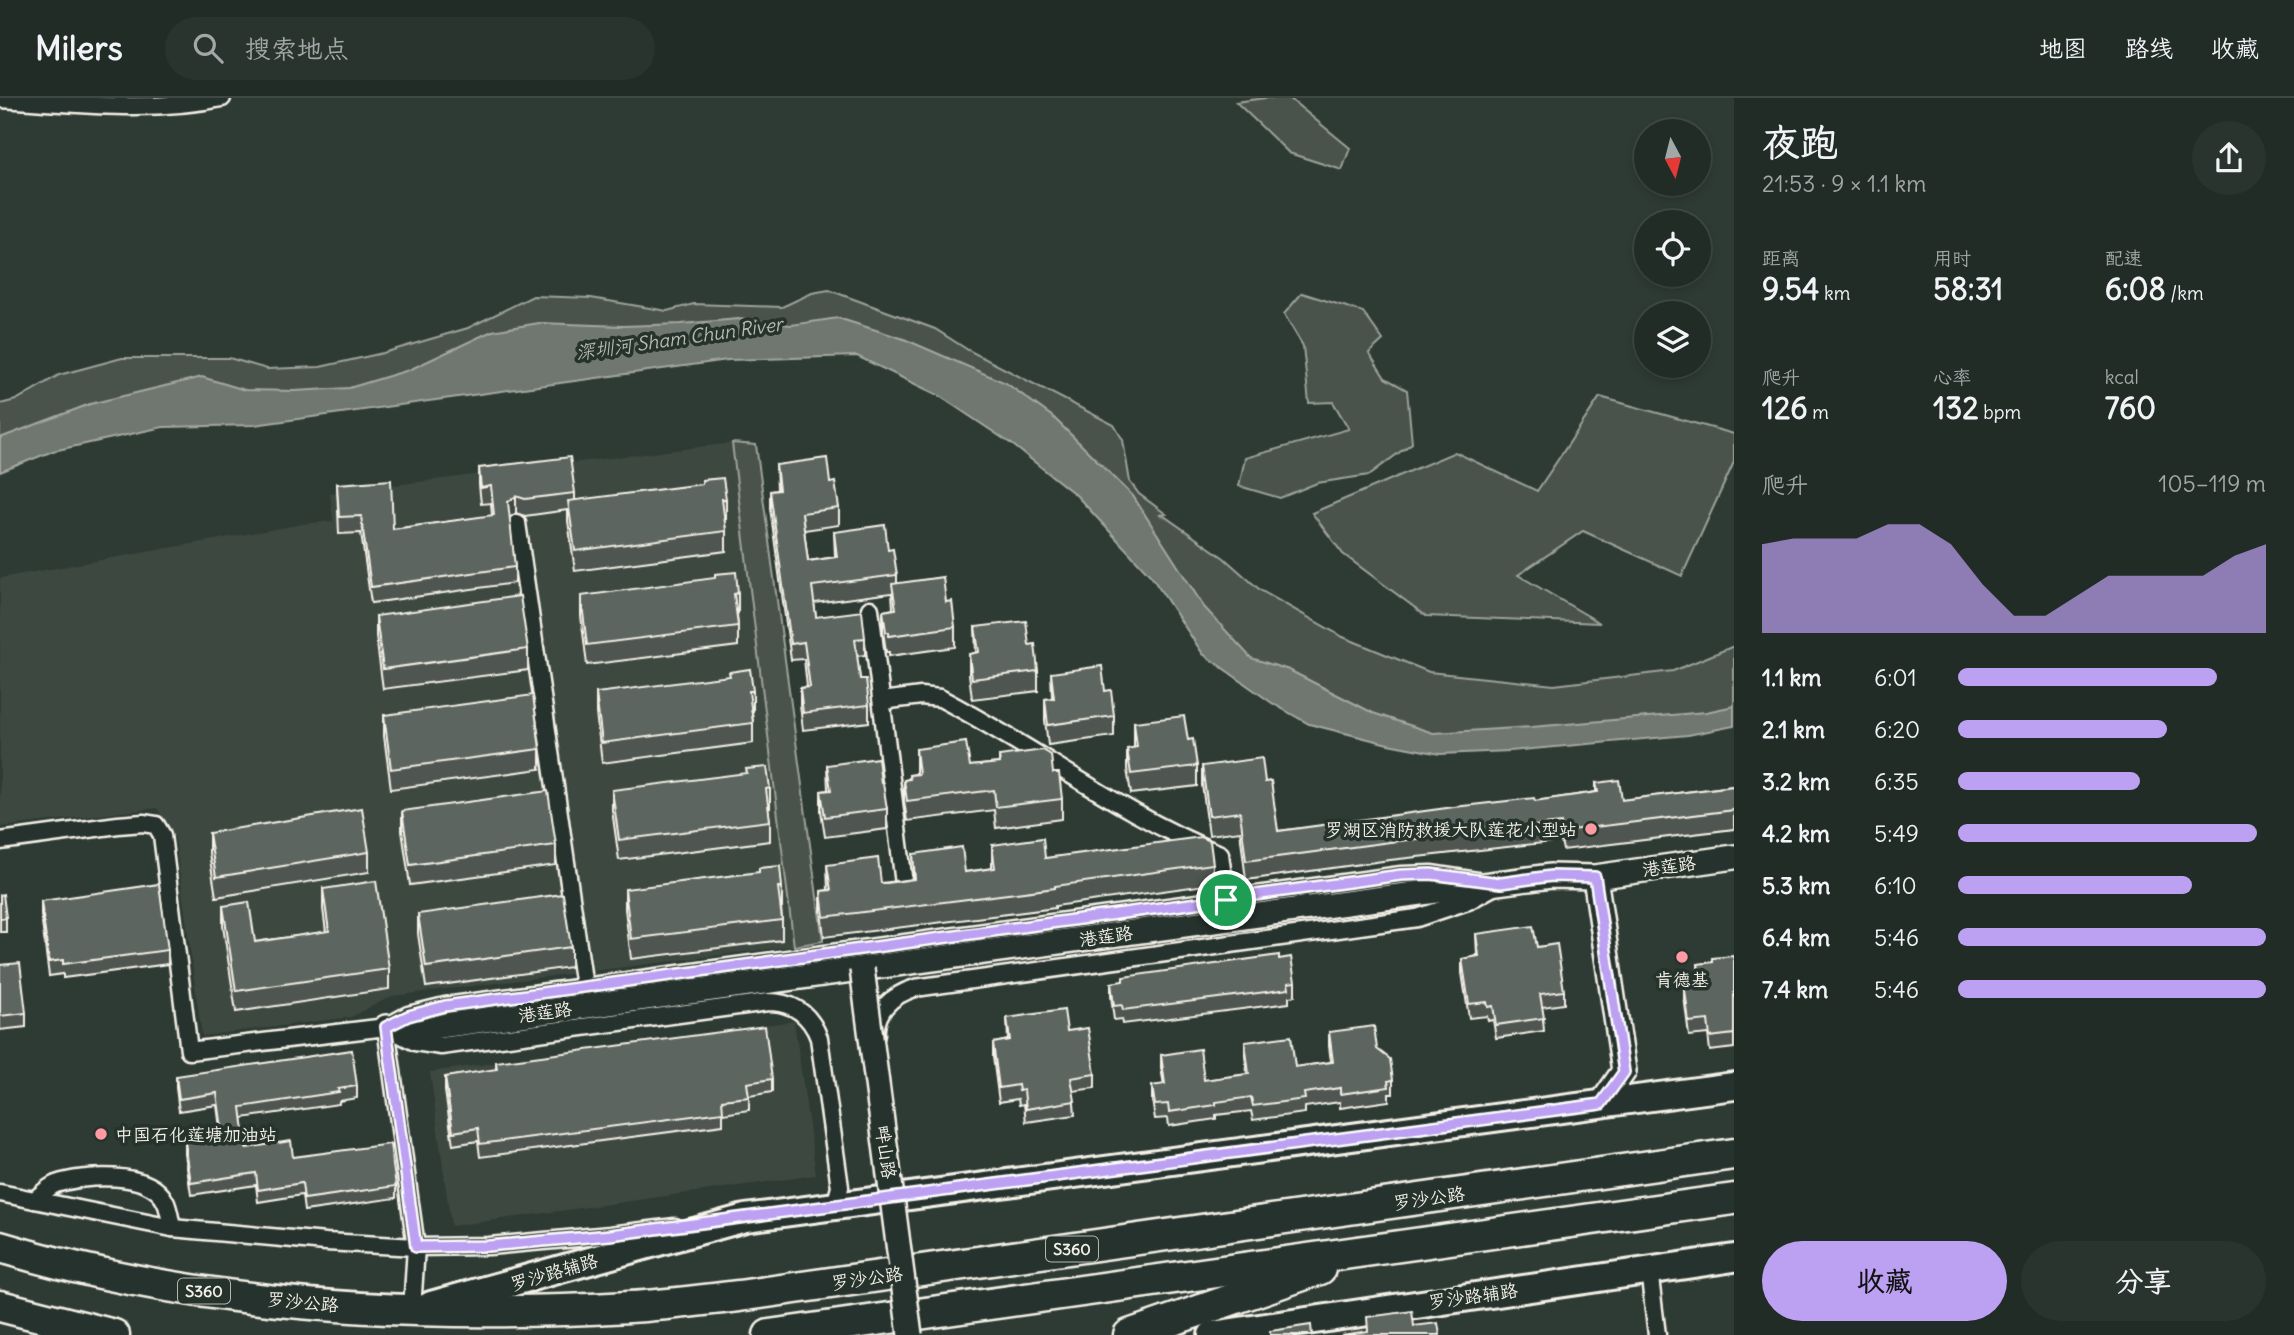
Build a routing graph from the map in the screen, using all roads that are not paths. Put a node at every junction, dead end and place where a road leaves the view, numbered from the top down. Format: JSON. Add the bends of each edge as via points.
{"nodes":[{"id":1,"x":222,"y":98,"type":"edge"},
{"id":2,"x":0,"y":99,"type":"edge"},
{"id":3,"x":517,"y":523,"type":"dead end"},
{"id":4,"x":870,"y":609,"type":"dead end"},
{"id":5,"x":882,"y":701,"type":"junction"},
{"id":6,"x":0,"y":841,"type":"edge"},
{"id":7,"x":1734,"y":857,"type":"edge"},
{"id":8,"x":1595,"y":877,"type":"junction"},
{"id":9,"x":1501,"y":883,"type":"junction"},
{"id":10,"x":904,"y":884,"type":"edge"},
{"id":11,"x":1226,"y":900,"type":"junction"},
{"id":12,"x":862,"y":969,"type":"junction"},
{"id":13,"x":584,"y":987,"type":"junction"},
{"id":14,"x":386,"y":1027,"type":"junction"},
{"id":15,"x":1624,"y":1072,"type":"junction"},
{"id":16,"x":1734,"y":1086,"type":"edge"},
{"id":17,"x":1662,"y":1096,"type":"junction"},
{"id":18,"x":1601,"y":1104,"type":"junction"},
{"id":19,"x":1733,"y":1154,"type":"edge"},
{"id":20,"x":0,"y":1193,"type":"edge"},
{"id":21,"x":909,"y":1196,"type":"junction"},
{"id":22,"x":1734,"y":1199,"type":"edge"},
{"id":23,"x":34,"y":1200,"type":"junction"},
{"id":24,"x":835,"y":1206,"type":"junction"},
{"id":25,"x":745,"y":1217,"type":"junction"},
{"id":26,"x":172,"y":1228,"type":"junction"},
{"id":27,"x":0,"y":1247,"type":"edge"},
{"id":28,"x":416,"y":1247,"type":"junction"},
{"id":29,"x":1365,"y":1251,"type":"junction"},
{"id":30,"x":1734,"y":1258,"type":"edge"},
{"id":31,"x":1649,"y":1270,"type":"junction"},
{"id":32,"x":0,"y":1306,"type":"edge"},
{"id":33,"x":412,"y":1310,"type":"junction"},
{"id":34,"x":802,"y":1332,"type":"edge"},
{"id":35,"x":114,"y":1335,"type":"edge"},
{"id":36,"x":769,"y":1335,"type":"edge"},
{"id":37,"x":910,"y":1335,"type":"edge"},
{"id":38,"x":1129,"y":1335,"type":"edge"},
{"id":39,"x":1212,"y":1335,"type":"edge"},
{"id":40,"x":1657,"y":1335,"type":"edge"}],
"edges":[{"from":1,"to":2,"type":"street","via":[[160,106]]},
{"from":3,"to":13,"type":"street"},
{"from":4,"to":5,"type":"street"},
{"from":5,"to":10,"type":"street"},
{"from":5,"to":11,"type":"street","via":[[940,698],[1139,817],[1220,854]]},
{"from":6,"to":14,"type":"street","via":[[118,825],[156,825],[162,835],[190,1051]]},
{"from":7,"to":8,"type":"street","name":"港莲路"},
{"from":8,"to":9,"type":"street","name":"港莲路","via":[[1551,876]]},
{"from":8,"to":15,"type":"street"},
{"from":9,"to":11,"type":"street","via":[[1401,875]]},
{"from":9,"to":12,"type":"street","name":"港莲路"},
{"from":9,"to":21,"type":"street","via":[[1468,901],[1417,918],[926,986],[898,995],[882,1010],[875,1030],[894,1170]]},
{"from":11,"to":13,"type":"street"},
{"from":12,"to":14,"type":"street","name":"港莲路","via":[[425,1028]]},
{"from":12,"to":37,"type":"street","name":"畔山路","bridge":true},
{"from":13,"to":14,"type":"street","via":[[425,1010]]},
{"from":14,"to":24,"type":"street","via":[[415,1042],[441,1046],[768,1002],[792,1006],[809,1019],[819,1038],[841,1187]]},
{"from":14,"to":28,"type":"street"},
{"from":15,"to":17,"type":"street"},
{"from":15,"to":18,"type":"street"},
{"from":16,"to":17,"type":"main road","name":"罗沙路辅路"},
{"from":17,"to":18,"type":"main road","name":"罗沙路辅路"},
{"from":18,"to":21,"type":"main road","name":"罗沙路辅路"},
{"from":19,"to":33,"type":"highway","name":"罗沙公路","number":"S360","via":[[739,1296],[630,1307]]},
{"from":20,"to":23,"type":"street"},
{"from":21,"to":24,"type":"main road","name":"罗沙路辅路"},
{"from":22,"to":29,"type":"highway","number":"S360"},
{"from":23,"to":26,"type":"street"},
{"from":23,"to":26,"type":"street","via":[[53,1185],[75,1179],[122,1177],[150,1186],[165,1199]]},
{"from":24,"to":25,"type":"main road","name":"罗沙路辅路"},
{"from":25,"to":28,"type":"street","via":[[555,1241]]},
{"from":25,"to":33,"type":"main road","name":"罗沙路辅路"},
{"from":26,"to":28,"type":"street"},
{"from":27,"to":33,"type":"highway","name":"罗沙公路","number":"S360","via":[[191,1290]]},
{"from":28,"to":33,"type":"street"},
{"from":29,"to":34,"type":"highway","number":"S360"},
{"from":29,"to":38,"type":"highway"},
{"from":30,"to":31,"type":"main road","name":"罗沙路辅路"},
{"from":31,"to":39,"type":"main road","name":"罗沙路辅路"},
{"from":31,"to":40,"type":"street"},
{"from":32,"to":35,"type":"highway"},
{"from":34,"to":36,"type":"highway","number":"S360"}]}
